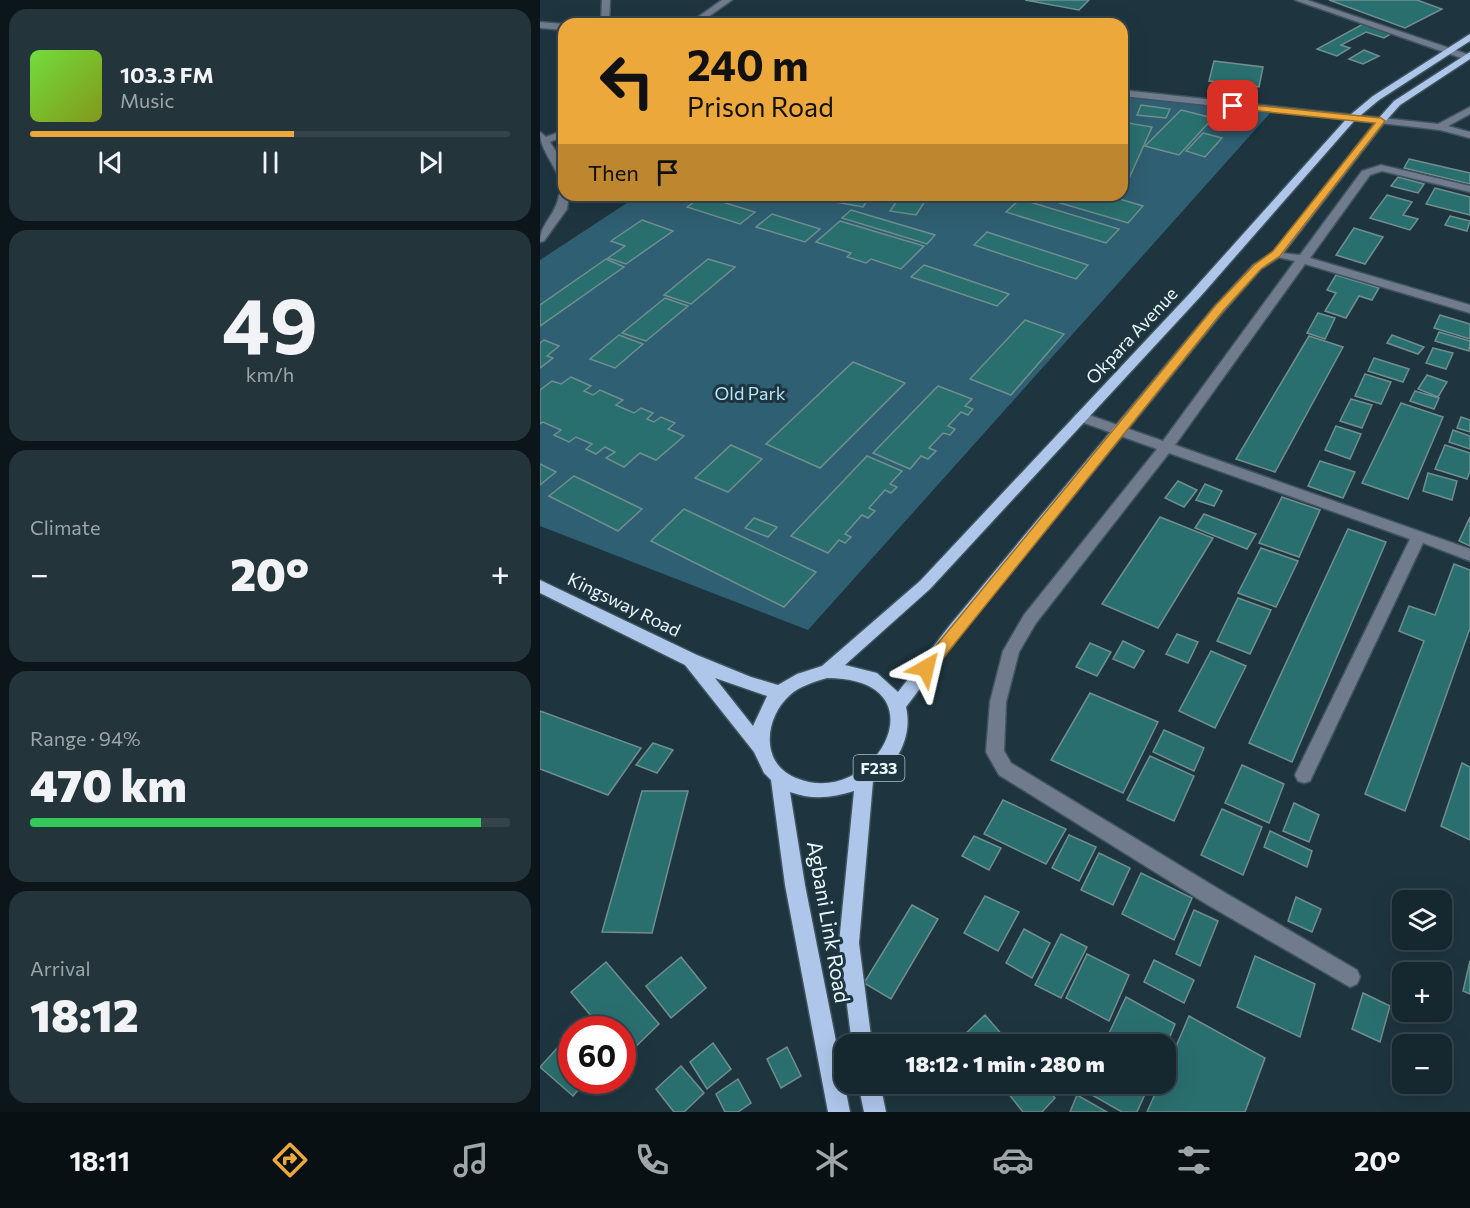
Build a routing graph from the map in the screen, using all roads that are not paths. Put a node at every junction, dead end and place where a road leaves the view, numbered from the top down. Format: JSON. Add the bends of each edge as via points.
{"nodes":[{"id":1,"x":606,"y":0,"type":"edge"},
{"id":2,"x":728,"y":0,"type":"edge"},
{"id":3,"x":1299,"y":0,"type":"edge"},
{"id":4,"x":605,"y":18,"type":"edge"},
{"id":5,"x":701,"y":18,"type":"edge"},
{"id":6,"x":540,"y":25,"type":"edge"},
{"id":7,"x":558,"y":26,"type":"edge"},
{"id":8,"x":1470,"y":37,"type":"edge"},
{"id":9,"x":1447,"y":50,"type":"junction"},
{"id":10,"x":1468,"y":56,"type":"edge"},
{"id":11,"x":1128,"y":94,"type":"edge"},
{"id":12,"x":1470,"y":110,"type":"edge"},
{"id":13,"x":1352,"y":118,"type":"junction"},
{"id":14,"x":1453,"y":120,"type":"junction"},
{"id":15,"x":1381,"y":121,"type":"junction"},
{"id":16,"x":1470,"y":124,"type":"edge"},
{"id":17,"x":1440,"y":127,"type":"junction"},
{"id":18,"x":558,"y":134,"type":"edge"},
{"id":19,"x":1470,"y":135,"type":"edge"},
{"id":20,"x":542,"y":138,"type":"edge"},
{"id":21,"x":558,"y":163,"type":"edge"},
{"id":22,"x":1470,"y":189,"type":"edge"},
{"id":23,"x":563,"y":201,"type":"edge"},
{"id":24,"x":540,"y":239,"type":"edge"},
{"id":25,"x":1277,"y":254,"type":"junction"},
{"id":26,"x":1302,"y":259,"type":"junction"},
{"id":27,"x":1470,"y":309,"type":"edge"},
{"id":28,"x":1081,"y":417,"type":"junction"},
{"id":29,"x":1118,"y":432,"type":"junction"},
{"id":30,"x":1167,"y":446,"type":"junction"},
{"id":31,"x":1419,"y":536,"type":"junction"},
{"id":32,"x":1470,"y":555,"type":"edge"},
{"id":33,"x":540,"y":586,"type":"edge"},
{"id":34,"x":690,"y":660,"type":"junction"},
{"id":35,"x":827,"y":671,"type":"junction"},
{"id":36,"x":781,"y":693,"type":"junction"},
{"id":37,"x":897,"y":706,"type":"junction"},
{"id":38,"x":760,"y":747,"type":"junction"},
{"id":39,"x":1304,"y":775,"type":"dead end"},
{"id":40,"x":779,"y":777,"type":"junction"},
{"id":41,"x":864,"y":780,"type":"junction"},
{"id":42,"x":1350,"y":977,"type":"dead end"},
{"id":43,"x":861,"y":1034,"type":"edge"},
{"id":44,"x":871,"y":1094,"type":"edge"},
{"id":45,"x":839,"y":1112,"type":"edge"},
{"id":46,"x":875,"y":1112,"type":"edge"}],
"edges":[{"from":1,"to":4,"type":"street"},
{"from":2,"to":5,"type":"street"},
{"from":3,"to":9,"type":"street"},
{"from":6,"to":7,"type":"street"},
{"from":8,"to":9,"type":"main road","name":"Okpara Avenue"},
{"from":9,"to":10,"type":"street"},
{"from":9,"to":13,"type":"main road","name":"Okpara Avenue"},
{"from":10,"to":15,"type":"main road","via":[[1397,103]]},
{"from":11,"to":13,"type":"street"},
{"from":12,"to":14,"type":"street"},
{"from":13,"to":15,"type":"street"},
{"from":13,"to":28,"type":"main road","name":"Okpara Avenue"},
{"from":14,"to":16,"type":"street"},
{"from":14,"to":17,"type":"street"},
{"from":15,"to":17,"type":"street"},
{"from":15,"to":25,"type":"main road"},
{"from":17,"to":19,"type":"street"},
{"from":18,"to":20,"type":"street"},
{"from":20,"to":21,"type":"street"},
{"from":22,"to":26,"type":"street","via":[[1381,168],[1366,173]]},
{"from":23,"to":24,"type":"street","via":[[562,209]]},
{"from":25,"to":26,"type":"street"},
{"from":25,"to":29,"type":"main road","via":[[1257,267],[1219,309]]},
{"from":26,"to":27,"type":"street"},
{"from":26,"to":30,"type":"street"},
{"from":28,"to":29,"type":"street"},
{"from":28,"to":35,"type":"main road","name":"Okpara Avenue","via":[[925,585]]},
{"from":29,"to":30,"type":"street"},
{"from":29,"to":37,"type":"main road","via":[[956,628]]},
{"from":30,"to":31,"type":"street"},
{"from":30,"to":42,"type":"street","via":[[1030,619],[1011,651],[998,702],[995,752],[1005,769]]},
{"from":31,"to":32,"type":"street"},
{"from":31,"to":39,"type":"street"},
{"from":33,"to":34,"type":"main road","name":"Kingsway Road"},
{"from":34,"to":36,"type":"main road","name":"Kingsway Road"},
{"from":34,"to":38,"type":"main road","name":"Kingsway Road"},
{"from":35,"to":36,"type":"main road","via":[[802,679]]},
{"from":35,"to":37,"type":"main road","via":[[849,671],[870,678],[887,690]]},
{"from":36,"to":38,"type":"main road","via":[[765,713]]},
{"from":37,"to":41,"type":"main road","number":"F233","via":[[900,726],[895,747],[883,765]]},
{"from":38,"to":40,"type":"main road"},
{"from":40,"to":41,"type":"main road","number":"F233","via":[[796,787],[819,791]]},
{"from":40,"to":45,"type":"main road","name":"Agbani Link Road","via":[[795,885]]},
{"from":41,"to":43,"type":"main road","name":"Agbani Link Road","number":"F233","via":[[849,943]]},
{"from":44,"to":46,"type":"main road"}]}
